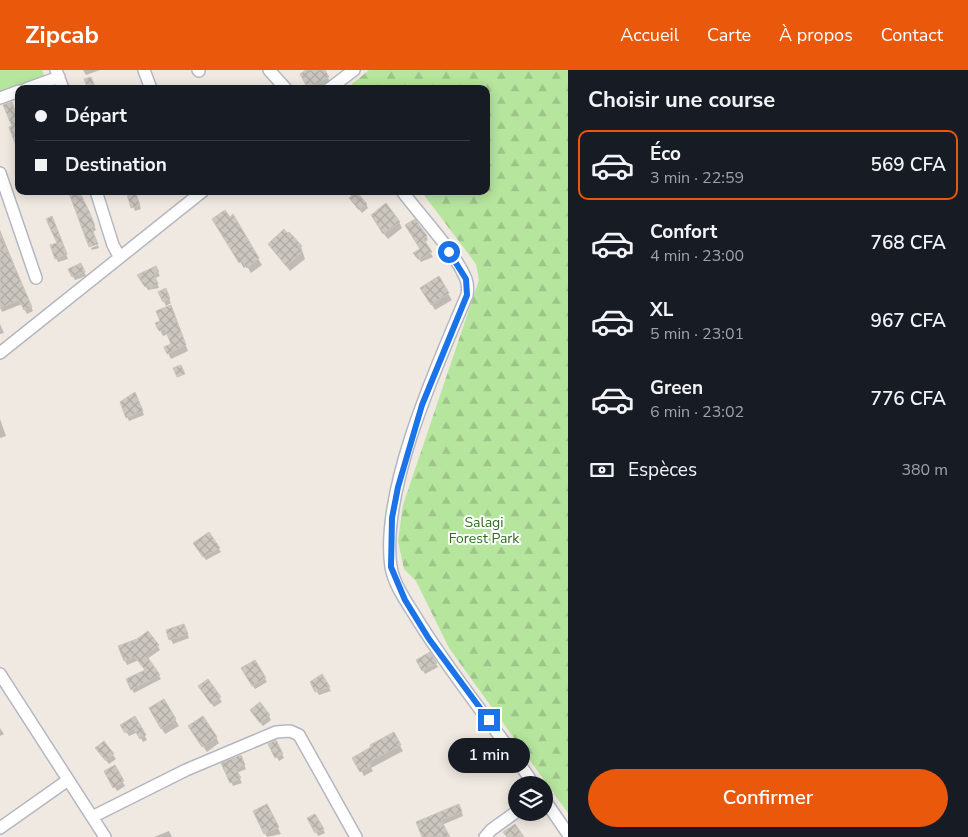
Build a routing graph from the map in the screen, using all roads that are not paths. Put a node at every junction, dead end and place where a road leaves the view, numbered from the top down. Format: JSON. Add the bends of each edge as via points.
{"nodes":[{"id":1,"x":144,"y":70,"type":"edge"},
{"id":2,"x":269,"y":70,"type":"edge"},
{"id":3,"x":354,"y":70,"type":"edge"},
{"id":4,"x":57,"y":73,"type":"edge"},
{"id":5,"x":34,"y":85,"type":"edge"},
{"id":6,"x":62,"y":85,"type":"edge"},
{"id":7,"x":150,"y":85,"type":"edge"},
{"id":8,"x":282,"y":85,"type":"edge"},
{"id":9,"x":334,"y":85,"type":"edge"},
{"id":10,"x":15,"y":92,"type":"edge"},
{"id":11,"x":0,"y":98,"type":"edge"},
{"id":12,"x":0,"y":173,"type":"edge"},
{"id":13,"x":97,"y":195,"type":"edge"},
{"id":14,"x":191,"y":195,"type":"edge"},
{"id":15,"x":405,"y":195,"type":"edge"},
{"id":16,"x":119,"y":256,"type":"junction"},
{"id":17,"x":36,"y":278,"type":"dead end"},
{"id":18,"x":0,"y":353,"type":"edge"},
{"id":19,"x":0,"y":674,"type":"edge"},
{"id":20,"x":528,"y":776,"type":"edge"},
{"id":21,"x":68,"y":780,"type":"junction"},
{"id":22,"x":553,"y":812,"type":"edge"},
{"id":23,"x":92,"y":817,"type":"junction"},
{"id":24,"x":508,"y":818,"type":"edge"},
{"id":25,"x":0,"y":828,"type":"edge"},
{"id":26,"x":568,"y":834,"type":"edge"},
{"id":27,"x":105,"y":837,"type":"edge"},
{"id":28,"x":356,"y":837,"type":"edge"},
{"id":29,"x":485,"y":837,"type":"edge"}],
"edges":[{"from":1,"to":7,"type":"street"},
{"from":2,"to":8,"type":"street"},
{"from":3,"to":9,"type":"street"},
{"from":4,"to":5,"type":"street"},
{"from":4,"to":6,"type":"street"},
{"from":10,"to":11,"type":"street"},
{"from":12,"to":17,"type":"street"},
{"from":13,"to":16,"type":"street"},
{"from":14,"to":16,"type":"street"},
{"from":15,"to":20,"type":"street","via":[[449,252],[468,287],[422,405],[398,487],[392,518],[391,567],[405,600],[429,639]]},
{"from":16,"to":18,"type":"street"},
{"from":19,"to":21,"type":"street"},
{"from":21,"to":23,"type":"street"},
{"from":21,"to":25,"type":"street"},
{"from":22,"to":26,"type":"street"},
{"from":23,"to":27,"type":"street"},
{"from":23,"to":28,"type":"street","via":[[186,770],[276,732],[290,731],[299,735]]},
{"from":24,"to":29,"type":"street"}]}
